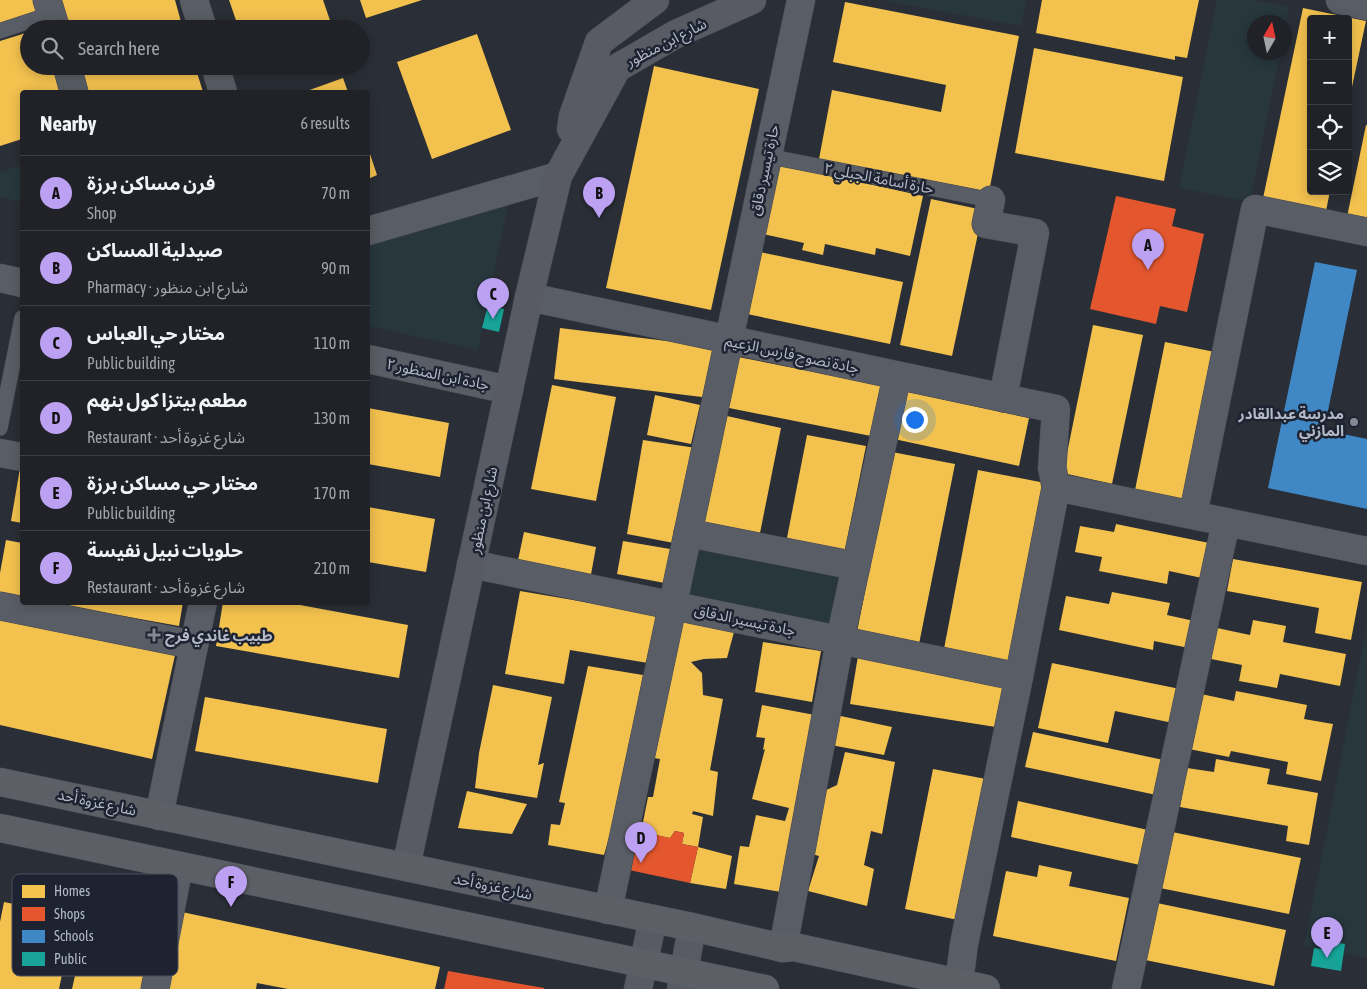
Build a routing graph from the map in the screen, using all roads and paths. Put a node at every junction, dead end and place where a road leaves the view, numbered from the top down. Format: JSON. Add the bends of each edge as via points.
{"nodes":[{"id":1,"x":194,"y":0,"type":"edge"},
{"id":2,"x":655,"y":0,"type":"edge"},
{"id":3,"x":752,"y":0,"type":"edge"},
{"id":4,"x":801,"y":0,"type":"edge"},
{"id":5,"x":1340,"y":0,"type":"edge"},
{"id":6,"x":1367,"y":6,"type":"edge"},
{"id":7,"x":51,"y":14,"type":"edge"},
{"id":8,"x":33,"y":20,"type":"edge"},
{"id":9,"x":200,"y":20,"type":"edge"},
{"id":10,"x":20,"y":24,"type":"edge"},
{"id":11,"x":0,"y":31,"type":"edge"},
{"id":12,"x":69,"y":75,"type":"edge"},
{"id":13,"x":218,"y":75,"type":"edge"},
{"id":14,"x":73,"y":90,"type":"edge"},
{"id":15,"x":222,"y":90,"type":"edge"},
{"id":16,"x":768,"y":156,"type":"junction"},
{"id":17,"x":563,"y":166,"type":"junction"},
{"id":18,"x":991,"y":200,"type":"joint"},
{"id":19,"x":370,"y":231,"type":"edge"},
{"id":20,"x":1367,"y":232,"type":"edge"},
{"id":21,"x":0,"y":278,"type":"edge"},
{"id":22,"x":20,"y":283,"type":"edge"},
{"id":23,"x":529,"y":297,"type":"junction"},
{"id":24,"x":20,"y":328,"type":"edge"},
{"id":25,"x":728,"y":340,"type":"junction"},
{"id":26,"x":370,"y":359,"type":"edge"},
{"id":27,"x":897,"y":376,"type":"junction"},
{"id":28,"x":509,"y":390,"type":"junction"},
{"id":29,"x":1003,"y":398,"type":"junction"},
{"id":30,"x":0,"y":428,"type":"edge"},
{"id":31,"x":0,"y":453,"type":"edge"},
{"id":32,"x":20,"y":458,"type":"edge"},
{"id":33,"x":1056,"y":487,"type":"junction"},
{"id":34,"x":1193,"y":515,"type":"junction"},
{"id":35,"x":1226,"y":522,"type":"junction"},
{"id":36,"x":688,"y":533,"type":"junction"},
{"id":37,"x":1367,"y":551,"type":"edge"},
{"id":38,"x":471,"y":564,"type":"junction"},
{"id":39,"x":856,"y":566,"type":"junction"},
{"id":40,"x":202,"y":605,"type":"edge"},
{"id":41,"x":672,"y":605,"type":"junction"},
{"id":42,"x":0,"y":606,"type":"edge"},
{"id":43,"x":840,"y":640,"type":"junction"},
{"id":44,"x":194,"y":645,"type":"junction"},
{"id":45,"x":1019,"y":677,"type":"junction"},
{"id":46,"x":0,"y":782,"type":"edge"},
{"id":47,"x":159,"y":816,"type":"junction"},
{"id":48,"x":0,"y":828,"type":"edge"},
{"id":49,"x":179,"y":866,"type":"junction"},
{"id":50,"x":406,"y":867,"type":"junction"},
{"id":51,"x":177,"y":874,"type":"edge"},
{"id":52,"x":608,"y":910,"type":"junction"},
{"id":53,"x":653,"y":919,"type":"junction"},
{"id":54,"x":692,"y":927,"type":"junction"},
{"id":55,"x":783,"y":948,"type":"junction"},
{"id":56,"x":158,"y":976,"type":"edge"},
{"id":57,"x":641,"y":976,"type":"edge"},
{"id":58,"x":682,"y":981,"type":"edge"},
{"id":59,"x":959,"y":984,"type":"junction"},
{"id":60,"x":155,"y":989,"type":"edge"},
{"id":61,"x":765,"y":989,"type":"edge"},
{"id":62,"x":986,"y":989,"type":"edge"},
{"id":63,"x":1126,"y":989,"type":"edge"}],
"edges":[{"from":1,"to":9,"type":"street"},
{"from":2,"to":17,"type":"main road","name":"شارع ابن منظور","via":[[599,42],[573,116]]},
{"from":3,"to":17,"type":"main road","name":"شارع ابن منظور","via":[[676,34],[617,68]]},
{"from":4,"to":16,"type":"street","name":"حارة تيسير دقاق"},
{"from":5,"to":6,"type":"street"},
{"from":7,"to":8,"type":"lane"},
{"from":10,"to":11,"type":"lane"},
{"from":12,"to":14,"type":"street"},
{"from":13,"to":15,"type":"street"},
{"from":16,"to":18,"type":"lane","name":"حارة أسامة الجبلي ٢"},
{"from":16,"to":25,"type":"street","name":"حارة تيسير دقاق"},
{"from":17,"to":19,"type":"street"},
{"from":17,"to":23,"type":"main road","name":"شارع ابن منظور"},
{"from":18,"to":29,"type":"street","via":[[986,224],[1035,233]]},
{"from":20,"to":34,"type":"street","via":[[1255,209]]},
{"from":21,"to":22,"type":"street"},
{"from":23,"to":25,"type":"street","name":"جادة نصوح فارس الزعيم"},
{"from":23,"to":28,"type":"main road","name":"شارع ابن منظور"},
{"from":24,"to":30,"type":"lane"},
{"from":25,"to":27,"type":"street","name":"جادة نصوح فارس الزعيم"},
{"from":25,"to":36,"type":"street","name":"حارة تيسير دقاق"},
{"from":26,"to":28,"type":"street","name":"جادة ابن المنظور ٢"},
{"from":27,"to":29,"type":"street","name":"جادة نصوح فارس الزعيم"},
{"from":27,"to":39,"type":"street"},
{"from":28,"to":38,"type":"main road","name":"شارع ابن منظور"},
{"from":29,"to":33,"type":"street","name":"جادة نصوح فارس الزعيم","via":[[1056,409],[1052,468]]},
{"from":31,"to":32,"type":"street"},
{"from":33,"to":34,"type":"street"},
{"from":33,"to":45,"type":"street"},
{"from":34,"to":35,"type":"street"},
{"from":35,"to":37,"type":"street"},
{"from":35,"to":63,"type":"street"},
{"from":36,"to":39,"type":"street"},
{"from":36,"to":41,"type":"street","name":"حارة تيسير دقاق"},
{"from":38,"to":41,"type":"street","name":"جادة تيسير الدقاق"},
{"from":38,"to":50,"type":"main road","name":"شارع ابن منظور"},
{"from":39,"to":43,"type":"street"},
{"from":40,"to":44,"type":"street"},
{"from":41,"to":43,"type":"street","name":"جادة تيسير الدقاق"},
{"from":41,"to":52,"type":"street","name":"حارة تيسير دقاق"},
{"from":42,"to":44,"type":"street"},
{"from":43,"to":45,"type":"street","name":"جادة تيسير الدقاق"},
{"from":43,"to":55,"type":"street"},
{"from":44,"to":47,"type":"street"},
{"from":45,"to":59,"type":"street","via":[[964,944]]},
{"from":46,"to":47,"type":"main road","name":"شارع غزوة أحد"},
{"from":47,"to":50,"type":"main road","name":"شارع غزوة أحد"},
{"from":48,"to":49,"type":"main road"},
{"from":49,"to":51,"type":"street"},
{"from":49,"to":57,"type":"main road"},
{"from":50,"to":52,"type":"main road","name":"شارع غزوة أحد"},
{"from":52,"to":53,"type":"main road","name":"شارع غزوة أحد"},
{"from":53,"to":54,"type":"main road","name":"شارع غزوة أحد"},
{"from":53,"to":57,"type":"main road"},
{"from":54,"to":55,"type":"main road","name":"شارع غزوة أحد"},
{"from":54,"to":58,"type":"main road"},
{"from":55,"to":59,"type":"main road","name":"شارع غزوة أحد","via":[[794,947]]},
{"from":56,"to":60,"type":"street"},
{"from":57,"to":58,"type":"main road"},
{"from":58,"to":61,"type":"main road"},
{"from":59,"to":62,"type":"main road","name":"شارع غزوة أحد"}]}
